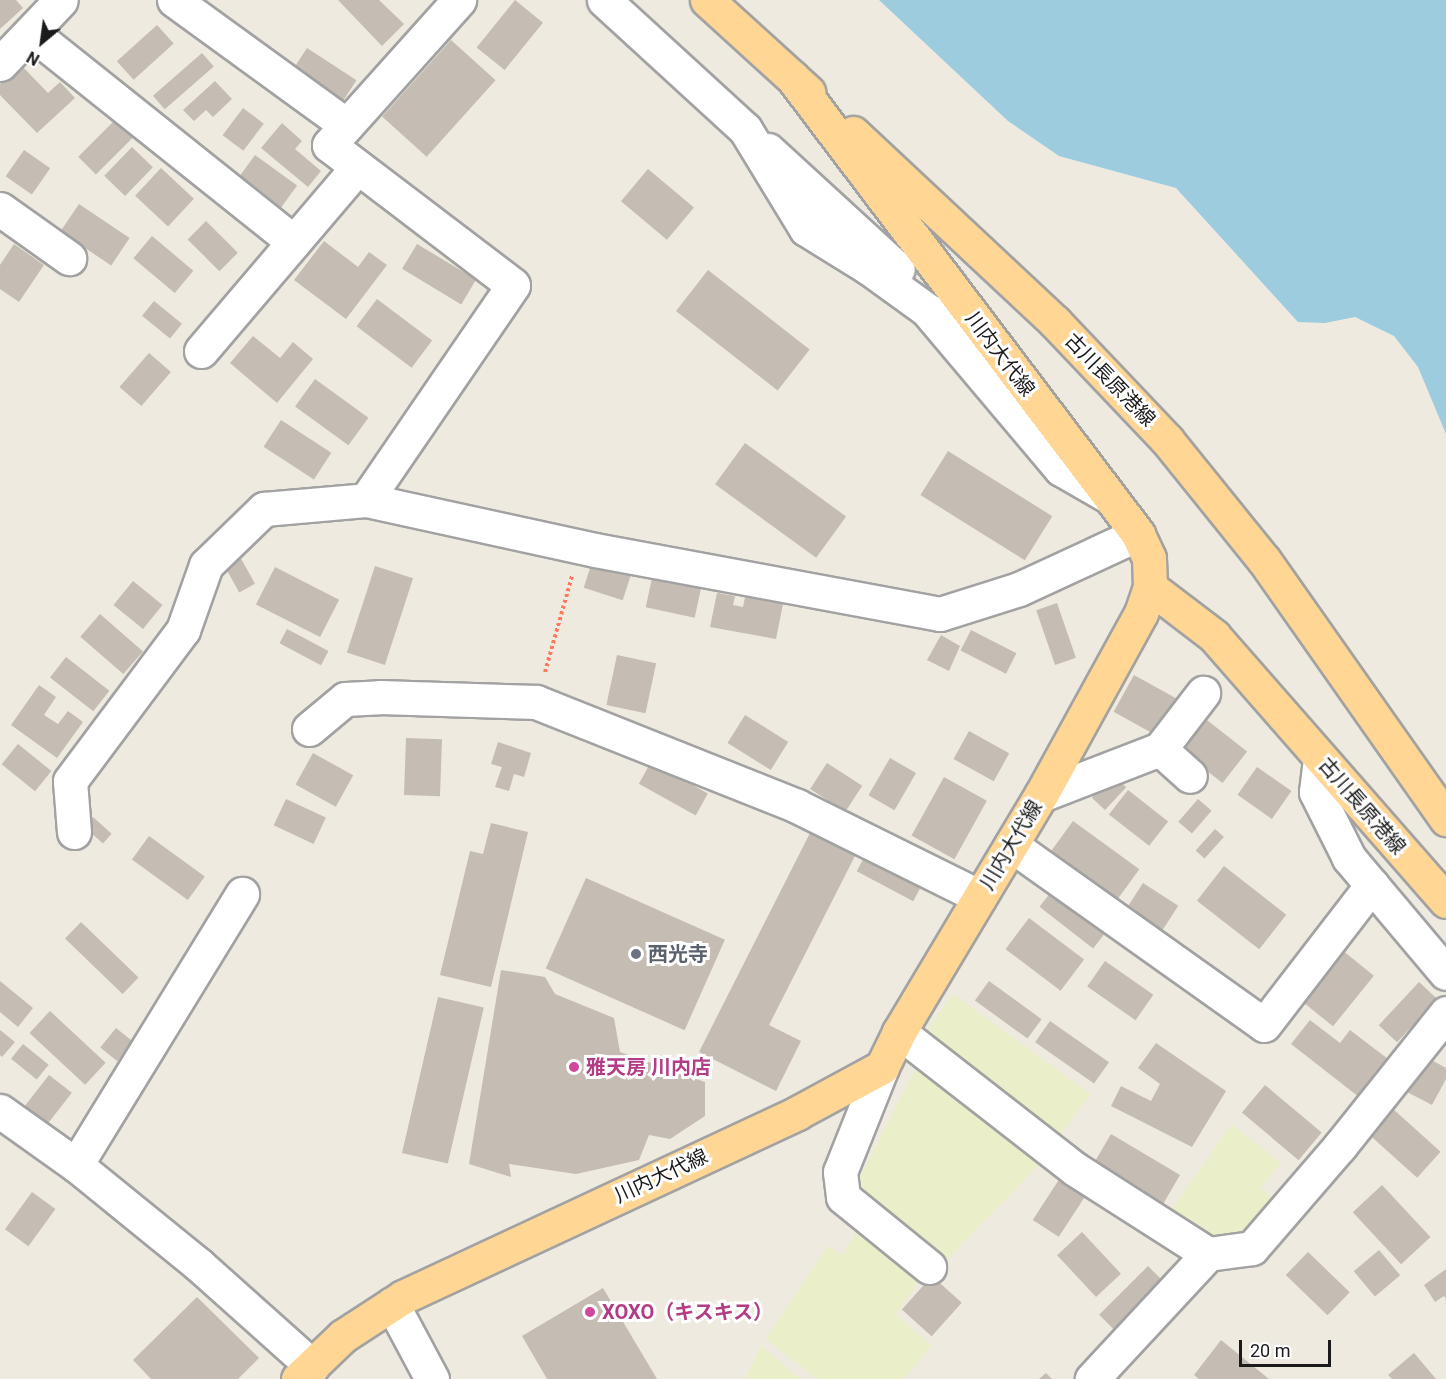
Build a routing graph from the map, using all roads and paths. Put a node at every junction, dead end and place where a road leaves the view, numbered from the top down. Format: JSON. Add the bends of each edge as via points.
{"nodes":[{"id":1,"x":61,"y":0,"type":"edge"},
{"id":2,"x":174,"y":0,"type":"edge"},
{"id":3,"x":459,"y":0,"type":"edge"},
{"id":4,"x":604,"y":0,"type":"edge"},
{"id":5,"x":707,"y":0,"type":"edge"},
{"id":6,"x":32,"y":33,"type":"junction"},
{"id":7,"x":0,"y":64,"type":"edge"},
{"id":8,"x":792,"y":77,"type":"junction"},
{"id":9,"x":346,"y":125,"type":"junction"},
{"id":10,"x":357,"y":168,"type":"junction"},
{"id":11,"x":0,"y":209,"type":"edge"},
{"id":12,"x":294,"y":242,"type":"junction"},
{"id":13,"x":69,"y":258,"type":"dead end"},
{"id":14,"x":201,"y":351,"type":"dead end"},
{"id":15,"x":1108,"y":496,"type":"junction"},
{"id":16,"x":366,"y":500,"type":"junction"},
{"id":17,"x":1138,"y":534,"type":"junction"},
{"id":18,"x":580,"y":546,"type":"junction"},
{"id":19,"x":1150,"y":587,"type":"junction"},
{"id":20,"x":1203,"y":693,"type":"dead end"},
{"id":21,"x":536,"y":702,"type":"junction"},
{"id":22,"x":309,"y":729,"type":"dead end"},
{"id":23,"x":1160,"y":749,"type":"junction"},
{"id":24,"x":1320,"y":759,"type":"junction"},
{"id":25,"x":1190,"y":776,"type":"dead end"},
{"id":26,"x":1041,"y":795,"type":"junction"},
{"id":27,"x":1446,"y":819,"type":"edge"},
{"id":28,"x":74,"y":832,"type":"dead end"},
{"id":29,"x":1011,"y":845,"type":"junction"},
{"id":30,"x":1372,"y":885,"type":"junction"},
{"id":31,"x":242,"y":894,"type":"dead end"},
{"id":32,"x":980,"y":897,"type":"junction"},
{"id":33,"x":1446,"y":901,"type":"edge"},
{"id":34,"x":1446,"y":973,"type":"edge"},
{"id":35,"x":1446,"y":1012,"type":"edge"},
{"id":36,"x":899,"y":1032,"type":"junction"},
{"id":37,"x":882,"y":1067,"type":"junction"},
{"id":38,"x":0,"y":1111,"type":"edge"},
{"id":39,"x":76,"y":1164,"type":"junction"},
{"id":40,"x":1208,"y":1254,"type":"junction"},
{"id":41,"x":928,"y":1267,"type":"dead end"},
{"id":42,"x":392,"y":1304,"type":"junction"},
{"id":43,"x":305,"y":1372,"type":"edge"},
{"id":44,"x":432,"y":1379,"type":"edge"},
{"id":45,"x":1092,"y":1379,"type":"edge"}],
"edges":[{"from":1,"to":6,"type":"street"},
{"from":2,"to":9,"type":"street"},
{"from":3,"to":9,"type":"street"},
{"from":4,"to":15,"type":"street","via":[[745,129],[806,229],[927,310],[1061,469]]},
{"from":5,"to":8,"type":"main road","name":"古川長原港線"},
{"from":6,"to":7,"type":"street"},
{"from":6,"to":12,"type":"street"},
{"from":8,"to":15,"type":"main road","name":"川内大代線"},
{"from":8,"to":27,"type":"main road","name":"古川長原港線","via":[[1055,322],[1167,440],[1264,560]]},
{"from":9,"to":10,"type":"street","via":[[329,145]]},
{"from":10,"to":12,"type":"street"},
{"from":10,"to":16,"type":"street","via":[[513,285]]},
{"from":11,"to":13,"type":"street"},
{"from":12,"to":14,"type":"street"},
{"from":15,"to":17,"type":"main road","name":"川内大代線"},
{"from":16,"to":18,"type":"street"},
{"from":16,"to":28,"type":"street","via":[[264,509],[206,565],[183,630],[70,781]]},
{"from":17,"to":18,"type":"street","via":[[1018,589],[940,614]]},
{"from":17,"to":19,"type":"main road","name":"川内大代線","via":[[1149,558]]},
{"from":18,"to":21,"type":"path"},
{"from":19,"to":24,"type":"main road","name":"古川長原港線","via":[[1214,636]]},
{"from":19,"to":26,"type":"main road","name":"川内大代線","via":[[1141,613]]},
{"from":20,"to":23,"type":"street"},
{"from":21,"to":22,"type":"street","via":[[345,699]]},
{"from":21,"to":32,"type":"street","via":[[796,806]]},
{"from":23,"to":25,"type":"street"},
{"from":23,"to":26,"type":"street"},
{"from":24,"to":30,"type":"street","via":[[1316,792],[1349,858]]},
{"from":24,"to":33,"type":"main road","name":"古川長原港線"},
{"from":26,"to":29,"type":"main road","name":"川内大代線"},
{"from":29,"to":30,"type":"street","via":[[1264,1025]]},
{"from":29,"to":32,"type":"main road","name":"川内大代線"},
{"from":30,"to":34,"type":"street"},
{"from":31,"to":39,"type":"street"},
{"from":32,"to":36,"type":"main road","name":"川内大代線"},
{"from":35,"to":40,"type":"street","via":[[1340,1146],[1252,1248]]},
{"from":36,"to":37,"type":"main road","name":"川内大代線"},
{"from":36,"to":40,"type":"street","via":[[1075,1169]]},
{"from":37,"to":41,"type":"street","via":[[840,1172],[843,1197]]},
{"from":37,"to":42,"type":"main road","name":"川内大代線","via":[[797,1113]]},
{"from":38,"to":39,"type":"street"},
{"from":39,"to":43,"type":"street","via":[[199,1265]]},
{"from":40,"to":45,"type":"street"},
{"from":42,"to":43,"type":"main road","name":"川内大代線","via":[[343,1336]]},
{"from":42,"to":44,"type":"street"}]}
